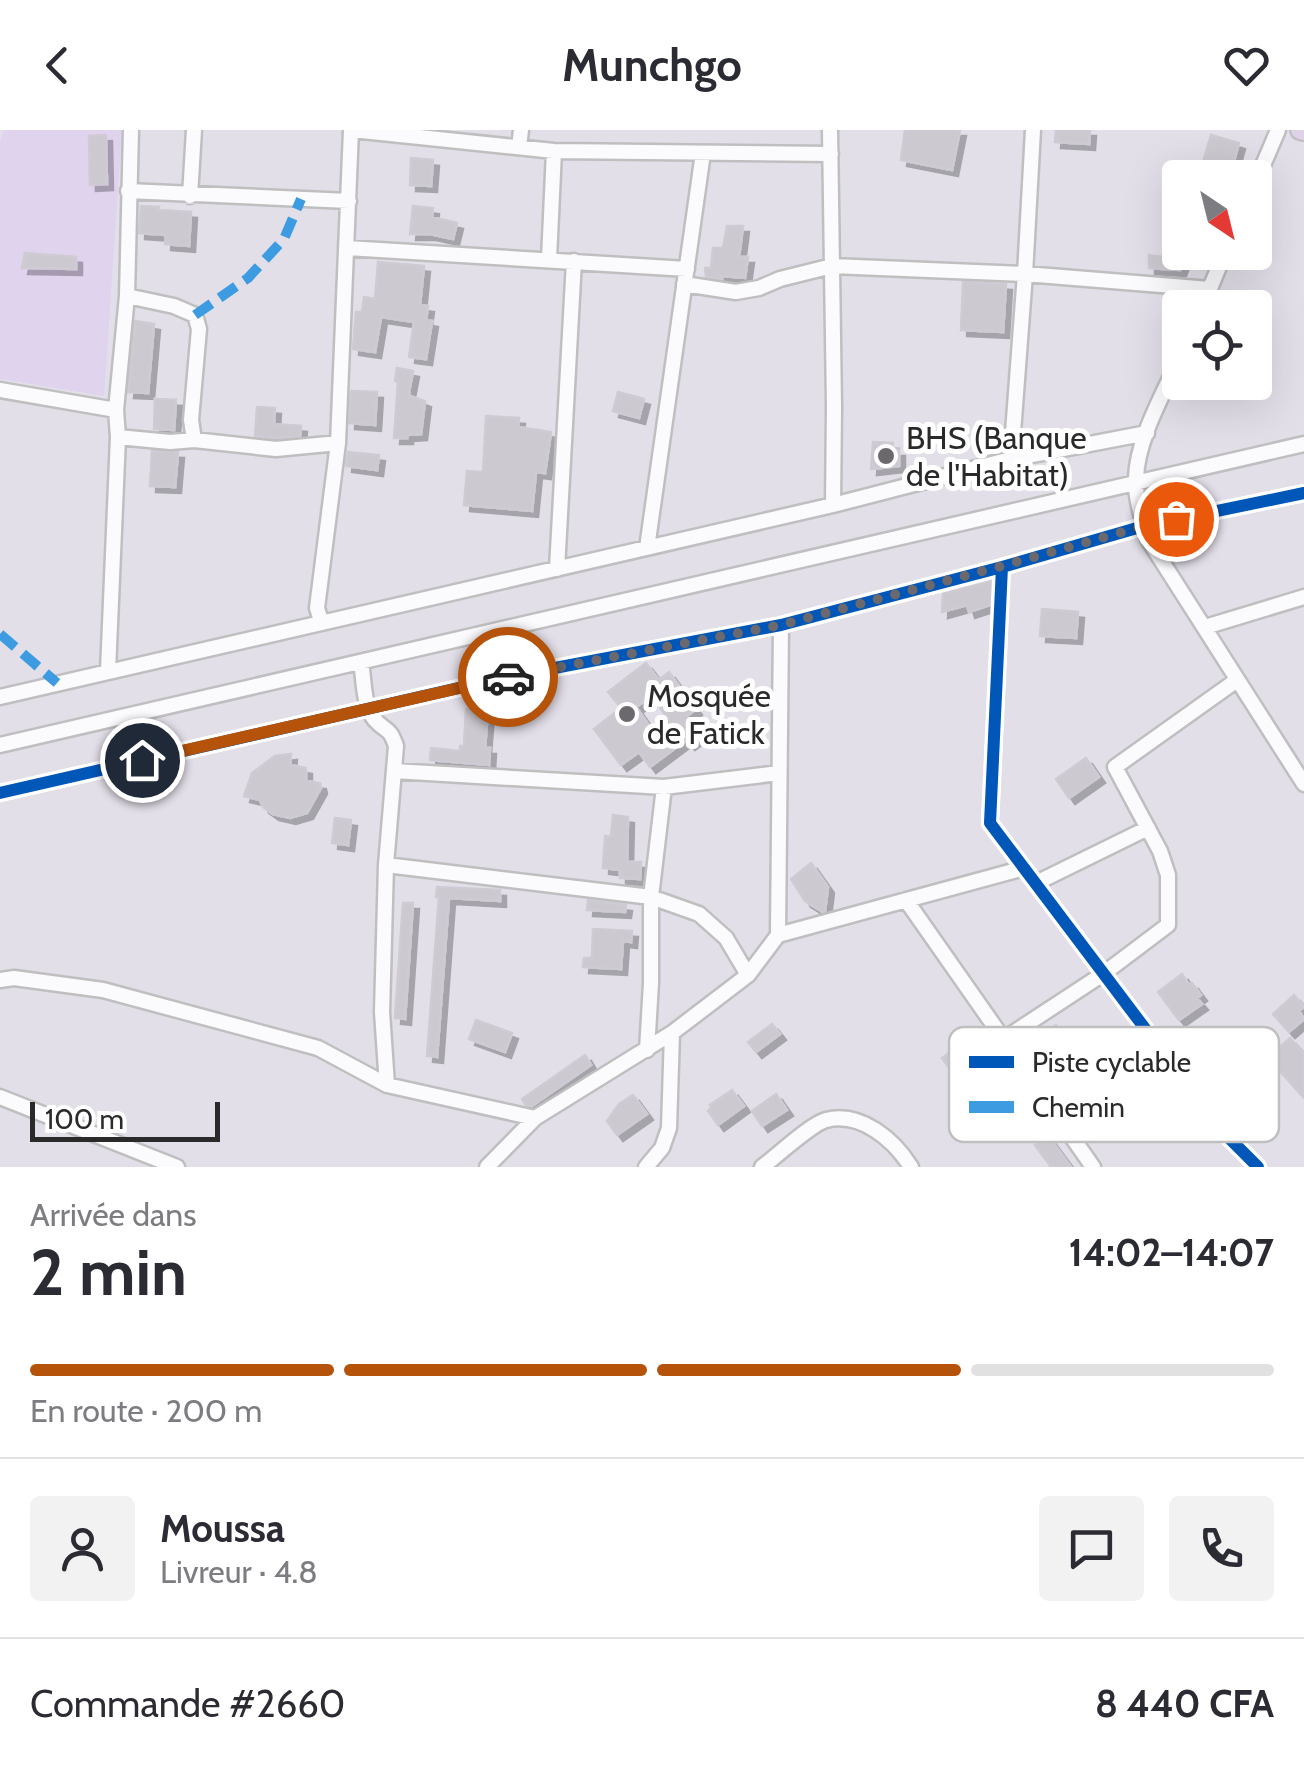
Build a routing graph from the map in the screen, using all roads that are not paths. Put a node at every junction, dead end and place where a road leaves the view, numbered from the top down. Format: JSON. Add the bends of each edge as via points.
{"nodes":[{"id":1,"x":130,"y":130,"type":"edge"},
{"id":2,"x":194,"y":130,"type":"edge"},
{"id":3,"x":352,"y":130,"type":"edge"},
{"id":4,"x":521,"y":130,"type":"edge"},
{"id":5,"x":830,"y":130,"type":"edge"},
{"id":6,"x":1033,"y":130,"type":"edge"},
{"id":7,"x":1278,"y":130,"type":"edge"},
{"id":8,"x":519,"y":148,"type":"junction"},
{"id":9,"x":554,"y":151,"type":"junction"},
{"id":10,"x":703,"y":153,"type":"junction"},
{"id":11,"x":831,"y":154,"type":"junction"},
{"id":12,"x":1265,"y":160,"type":"edge"},
{"id":13,"x":128,"y":192,"type":"junction"},
{"id":14,"x":190,"y":196,"type":"junction"},
{"id":15,"x":349,"y":201,"type":"junction"},
{"id":16,"x":348,"y":248,"type":"junction"},
{"id":17,"x":549,"y":259,"type":"junction"},
{"id":18,"x":574,"y":261,"type":"junction"},
{"id":19,"x":832,"y":266,"type":"junction"},
{"id":20,"x":1218,"y":270,"type":"edge"},
{"id":21,"x":1026,"y":274,"type":"junction"},
{"id":22,"x":685,"y":277,"type":"junction"},
{"id":23,"x":1210,"y":288,"type":"joint"},
{"id":24,"x":127,"y":296,"type":"junction"},
{"id":25,"x":0,"y":390,"type":"edge"},
{"id":26,"x":1162,"y":399,"type":"edge"},
{"id":27,"x":116,"y":410,"type":"junction"},
{"id":28,"x":1147,"y":434,"type":"junction"},
{"id":29,"x":118,"y":437,"type":"junction"},
{"id":30,"x":194,"y":440,"type":"junction"},
{"id":31,"x":338,"y":443,"type":"junction"},
{"id":32,"x":1304,"y":444,"type":"edge"},
{"id":33,"x":1011,"y":459,"type":"junction"},
{"id":34,"x":1136,"y":482,"type":"junction"},
{"id":35,"x":1304,"y":493,"type":"edge"},
{"id":36,"x":833,"y":505,"type":"junction"},
{"id":37,"x":1144,"y":526,"type":"junction"},
{"id":38,"x":647,"y":548,"type":"junction"},
{"id":39,"x":1002,"y":566,"type":"junction"},
{"id":40,"x":557,"y":569,"type":"junction"},
{"id":41,"x":1304,"y":597,"type":"edge"},
{"id":42,"x":320,"y":621,"type":"junction"},
{"id":43,"x":781,"y":625,"type":"junction"},
{"id":44,"x":1205,"y":627,"type":"junction"},
{"id":45,"x":362,"y":662,"type":"junction"},
{"id":46,"x":108,"y":671,"type":"junction"},
{"id":47,"x":1237,"y":680,"type":"junction"},
{"id":48,"x":0,"y":696,"type":"edge"},
{"id":49,"x":368,"y":708,"type":"junction"},
{"id":50,"x":0,"y":745,"type":"edge"},
{"id":51,"x":394,"y":771,"type":"junction"},
{"id":52,"x":779,"y":773,"type":"junction"},
{"id":53,"x":1304,"y":784,"type":"edge"},
{"id":54,"x":664,"y":787,"type":"junction"},
{"id":55,"x":0,"y":793,"type":"edge"},
{"id":56,"x":1148,"y":828,"type":"junction"},
{"id":57,"x":386,"y":864,"type":"junction"},
{"id":58,"x":1024,"y":868,"type":"junction"},
{"id":59,"x":1036,"y":883,"type":"junction"},
{"id":60,"x":651,"y":897,"type":"junction"},
{"id":61,"x":906,"y":900,"type":"junction"},
{"id":62,"x":778,"y":935,"type":"junction"},
{"id":63,"x":1103,"y":974,"type":"junction"},
{"id":64,"x":748,"y":975,"type":"junction"},
{"id":65,"x":0,"y":980,"type":"edge"},
{"id":66,"x":996,"y":1027,"type":"edge"},
{"id":67,"x":1022,"y":1027,"type":"edge"},
{"id":68,"x":1143,"y":1027,"type":"edge"},
{"id":69,"x":672,"y":1034,"type":"junction"},
{"id":70,"x":647,"y":1050,"type":"junction"},
{"id":71,"x":387,"y":1085,"type":"junction"},
{"id":72,"x":0,"y":1098,"type":"edge"},
{"id":73,"x":535,"y":1118,"type":"junction"},
{"id":74,"x":1076,"y":1142,"type":"edge"},
{"id":75,"x":1233,"y":1142,"type":"edge"},
{"id":76,"x":177,"y":1167,"type":"edge"},
{"id":77,"x":487,"y":1167,"type":"edge"},
{"id":78,"x":646,"y":1167,"type":"edge"},
{"id":79,"x":762,"y":1167,"type":"edge"},
{"id":80,"x":911,"y":1167,"type":"edge"},
{"id":81,"x":1094,"y":1167,"type":"edge"},
{"id":82,"x":1258,"y":1167,"type":"edge"}],
"edges":[{"from":1,"to":13,"type":"street"},
{"from":2,"to":14,"type":"street"},
{"from":3,"to":8,"type":"street"},
{"from":3,"to":15,"type":"street"},
{"from":4,"to":8,"type":"street"},
{"from":5,"to":11,"type":"street"},
{"from":6,"to":21,"type":"street"},
{"from":7,"to":12,"type":"street"},
{"from":8,"to":9,"type":"street"},
{"from":9,"to":10,"type":"street"},
{"from":9,"to":17,"type":"street"},
{"from":10,"to":11,"type":"street"},
{"from":10,"to":22,"type":"street"},
{"from":11,"to":19,"type":"street"},
{"from":13,"to":14,"type":"street"},
{"from":13,"to":24,"type":"street"},
{"from":14,"to":15,"type":"street"},
{"from":15,"to":16,"type":"street"},
{"from":16,"to":17,"type":"street"},
{"from":16,"to":31,"type":"street"},
{"from":17,"to":18,"type":"street"},
{"from":18,"to":22,"type":"street"},
{"from":18,"to":40,"type":"street"},
{"from":19,"to":21,"type":"street"},
{"from":19,"to":22,"type":"street","via":[[736,292]]},
{"from":19,"to":36,"type":"street"},
{"from":20,"to":23,"type":"street"},
{"from":21,"to":23,"type":"street"},
{"from":21,"to":33,"type":"street"},
{"from":22,"to":38,"type":"street"},
{"from":24,"to":27,"type":"street"},
{"from":24,"to":30,"type":"street","via":[[196,315]]},
{"from":25,"to":27,"type":"street"},
{"from":26,"to":28,"type":"street"},
{"from":27,"to":29,"type":"street"},
{"from":28,"to":33,"type":"street"},
{"from":28,"to":34,"type":"street"},
{"from":29,"to":30,"type":"street"},
{"from":29,"to":46,"type":"street"},
{"from":30,"to":31,"type":"street","via":[[276,449]]},
{"from":31,"to":42,"type":"street"},
{"from":32,"to":34,"type":"street"},
{"from":33,"to":36,"type":"street"},
{"from":34,"to":37,"type":"street"},
{"from":34,"to":45,"type":"street"},
{"from":35,"to":37,"type":"street"},
{"from":36,"to":38,"type":"street"},
{"from":37,"to":39,"type":"street"},
{"from":37,"to":44,"type":"street"},
{"from":38,"to":40,"type":"street"},
{"from":39,"to":43,"type":"street"},
{"from":39,"to":58,"type":"street","via":[[990,823]]},
{"from":40,"to":42,"type":"street"},
{"from":41,"to":44,"type":"street"},
{"from":42,"to":46,"type":"street"},
{"from":43,"to":49,"type":"street"},
{"from":43,"to":52,"type":"street"},
{"from":44,"to":47,"type":"street"},
{"from":45,"to":49,"type":"street"},
{"from":45,"to":50,"type":"street"},
{"from":46,"to":48,"type":"street"},
{"from":47,"to":53,"type":"street"},
{"from":47,"to":56,"type":"street","via":[[1115,768]]},
{"from":49,"to":51,"type":"street","via":[[391,731]]},
{"from":49,"to":55,"type":"street"},
{"from":51,"to":54,"type":"street"},
{"from":51,"to":57,"type":"street"},
{"from":52,"to":54,"type":"street"},
{"from":52,"to":62,"type":"street"},
{"from":54,"to":60,"type":"street"},
{"from":56,"to":59,"type":"street"},
{"from":56,"to":63,"type":"street","via":[[1168,875],[1168,926]]},
{"from":57,"to":60,"type":"street"},
{"from":57,"to":71,"type":"street"},
{"from":58,"to":59,"type":"street"},
{"from":58,"to":61,"type":"street"},
{"from":59,"to":63,"type":"street"},
{"from":60,"to":64,"type":"street","via":[[699,914],[726,938]]},
{"from":60,"to":70,"type":"street"},
{"from":61,"to":62,"type":"street"},
{"from":61,"to":66,"type":"street"},
{"from":62,"to":64,"type":"street"},
{"from":63,"to":67,"type":"street"},
{"from":63,"to":68,"type":"street"},
{"from":64,"to":69,"type":"street"},
{"from":65,"to":71,"type":"street","via":[[103,990],[318,1048]]},
{"from":69,"to":70,"type":"street"},
{"from":69,"to":78,"type":"street","via":[[669,1128]]},
{"from":70,"to":73,"type":"street"},
{"from":71,"to":73,"type":"street"},
{"from":72,"to":76,"type":"street"},
{"from":73,"to":77,"type":"street"},
{"from":74,"to":81,"type":"street"},
{"from":75,"to":82,"type":"street"},
{"from":79,"to":80,"type":"street","via":[[823,1120],[843,1118],[867,1124]]}]}
